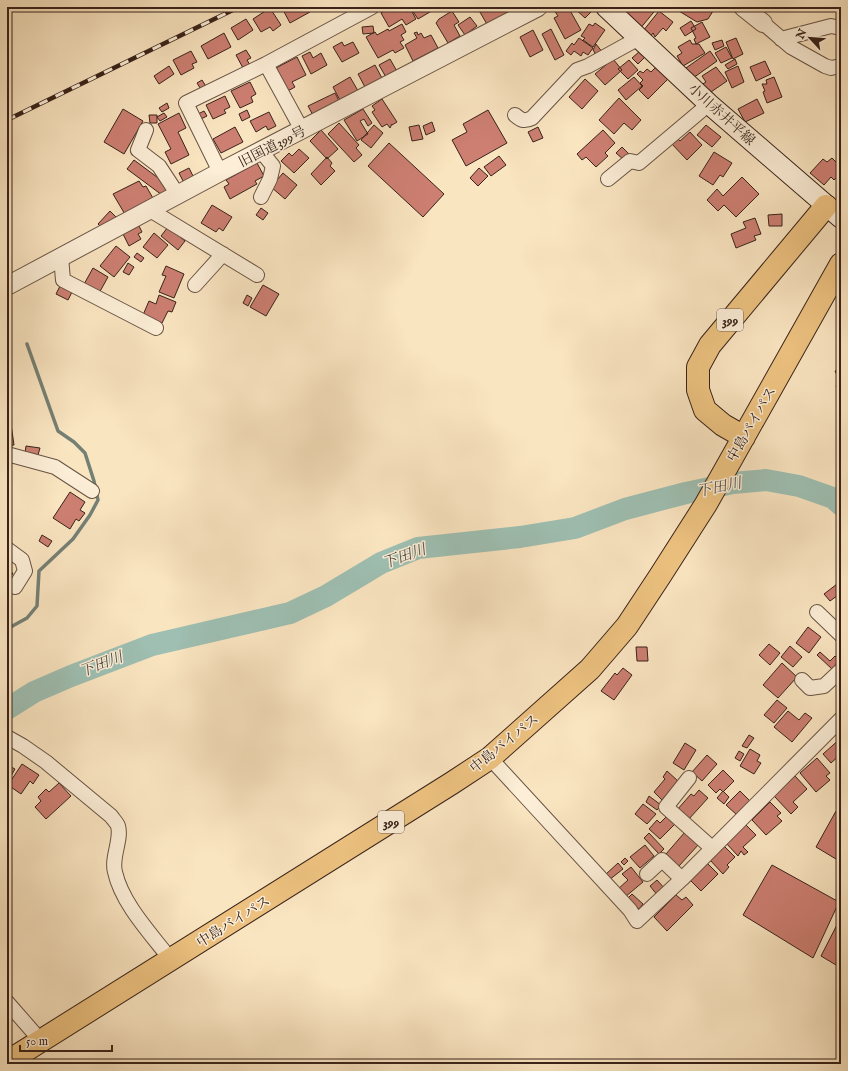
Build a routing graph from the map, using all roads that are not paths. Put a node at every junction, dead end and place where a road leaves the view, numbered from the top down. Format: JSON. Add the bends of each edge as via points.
{"nodes":[{"id":1,"x":372,"y":7,"type":"edge"},
{"id":2,"x":538,"y":7,"type":"edge"},
{"id":3,"x":606,"y":7,"type":"edge"},
{"id":4,"x":743,"y":7,"type":"edge"},
{"id":5,"x":763,"y":23,"type":"joint"},
{"id":6,"x":841,"y":28,"type":"edge"},
{"id":7,"x":639,"y":38,"type":"junction"},
{"id":8,"x":781,"y":39,"type":"junction"},
{"id":9,"x":266,"y":64,"type":"junction"},
{"id":10,"x":841,"y":66,"type":"edge"},
{"id":11,"x":709,"y":104,"type":"junction"},
{"id":12,"x":514,"y":115,"type":"dead end"},
{"id":13,"x":146,"y":130,"type":"dead end"},
{"id":14,"x":302,"y":130,"type":"junction"},
{"id":15,"x":261,"y":151,"type":"junction"},
{"id":16,"x":220,"y":172,"type":"junction"},
{"id":17,"x":608,"y":179,"type":"dead end"},
{"id":18,"x":178,"y":195,"type":"junction"},
{"id":19,"x":261,"y":197,"type":"dead end"},
{"id":20,"x":150,"y":210,"type":"junction"},
{"id":21,"x":833,"y":212,"type":"edge"},
{"id":22,"x":223,"y":254,"type":"junction"},
{"id":23,"x":61,"y":256,"type":"junction"},
{"id":24,"x":841,"y":264,"type":"edge"},
{"id":25,"x":257,"y":275,"type":"dead end"},
{"id":26,"x":195,"y":285,"type":"dead end"},
{"id":27,"x":7,"y":286,"type":"edge"},
{"id":28,"x":156,"y":328,"type":"dead end"},
{"id":29,"x":744,"y":437,"type":"junction"},
{"id":30,"x":7,"y":454,"type":"edge"},
{"id":31,"x":92,"y":491,"type":"dead end"},
{"id":32,"x":7,"y":549,"type":"edge"},
{"id":33,"x":15,"y":587,"type":"dead end"},
{"id":34,"x":817,"y":612,"type":"dead end"},
{"id":35,"x":841,"y":635,"type":"edge"},
{"id":36,"x":841,"y":670,"type":"edge"},
{"id":37,"x":802,"y":680,"type":"dead end"},
{"id":38,"x":841,"y":719,"type":"edge"},
{"id":39,"x":7,"y":737,"type":"edge"},
{"id":40,"x":490,"y":758,"type":"junction"},
{"id":41,"x":689,"y":778,"type":"dead end"},
{"id":42,"x":712,"y":848,"type":"junction"},
{"id":43,"x":647,"y":874,"type":"dead end"},
{"id":44,"x":682,"y":879,"type":"junction"},
{"id":45,"x":171,"y":960,"type":"junction"},
{"id":46,"x":7,"y":1002,"type":"edge"},
{"id":47,"x":41,"y":1041,"type":"junction"},
{"id":48,"x":7,"y":1062,"type":"edge"}],
"edges":[{"from":1,"to":9,"type":"street"},
{"from":2,"to":14,"type":"street","name":"旧国道399号"},
{"from":3,"to":7,"type":"main road","name":"小川赤井平線"},
{"from":4,"to":5,"type":"street"},
{"from":5,"to":8,"type":"street"},
{"from":6,"to":8,"type":"street","via":[[831,26]]},
{"from":7,"to":11,"type":"main road","name":"小川赤井平線"},
{"from":7,"to":12,"type":"street","via":[[576,70],[532,118],[527,121],[521,120]]},
{"from":8,"to":10,"type":"street","via":[[825,66]]},
{"from":9,"to":14,"type":"street"},
{"from":9,"to":16,"type":"street","via":[[186,103]]},
{"from":11,"to":17,"type":"street","via":[[639,163],[630,161]]},
{"from":11,"to":21,"type":"main road","name":"小川赤井平線"},
{"from":13,"to":18,"type":"street","via":[[138,150],[160,166]]},
{"from":14,"to":15,"type":"street","name":"旧国道399号"},
{"from":15,"to":16,"type":"street","name":"旧国道399号"},
{"from":15,"to":19,"type":"street","via":[[273,166]]},
{"from":16,"to":18,"type":"street","name":"旧国道399号"},
{"from":18,"to":20,"type":"street","name":"旧国道399号"},
{"from":20,"to":22,"type":"street"},
{"from":20,"to":23,"type":"street","name":"旧国道399号"},
{"from":21,"to":29,"type":"highway","number":"399","via":[[710,345],[698,367],[698,390],[705,410],[723,425]]},
{"from":22,"to":25,"type":"street"},
{"from":22,"to":26,"type":"street"},
{"from":23,"to":27,"type":"street","name":"旧国道399号"},
{"from":23,"to":28,"type":"street","via":[[63,280]]},
{"from":24,"to":29,"type":"highway","name":"中島バイパス","number":"399"},
{"from":29,"to":40,"type":"highway","name":"中島バイパス","number":"399","via":[[706,504],[627,626],[590,668]]},
{"from":30,"to":31,"type":"street","via":[[55,467]]},
{"from":32,"to":33,"type":"street","via":[[22,560],[26,571]]},
{"from":34,"to":35,"type":"street"},
{"from":36,"to":37,"type":"street","via":[[824,686],[810,688]]},
{"from":38,"to":42,"type":"street"},
{"from":39,"to":45,"type":"street","via":[[46,762],[111,816],[118,826],[114,872],[120,888],[132,909]]},
{"from":40,"to":44,"type":"street","via":[[630,910],[636,921]]},
{"from":40,"to":45,"type":"highway","name":"中島バイパス","number":"399"},
{"from":41,"to":42,"type":"street","via":[[666,806]]},
{"from":42,"to":44,"type":"street"},
{"from":43,"to":44,"type":"street","via":[[662,860]]},
{"from":45,"to":47,"type":"highway","name":"中島バイパス","number":"399"},
{"from":46,"to":47,"type":"street"},
{"from":47,"to":48,"type":"highway","name":"中島バイパス","number":"399"}]}
